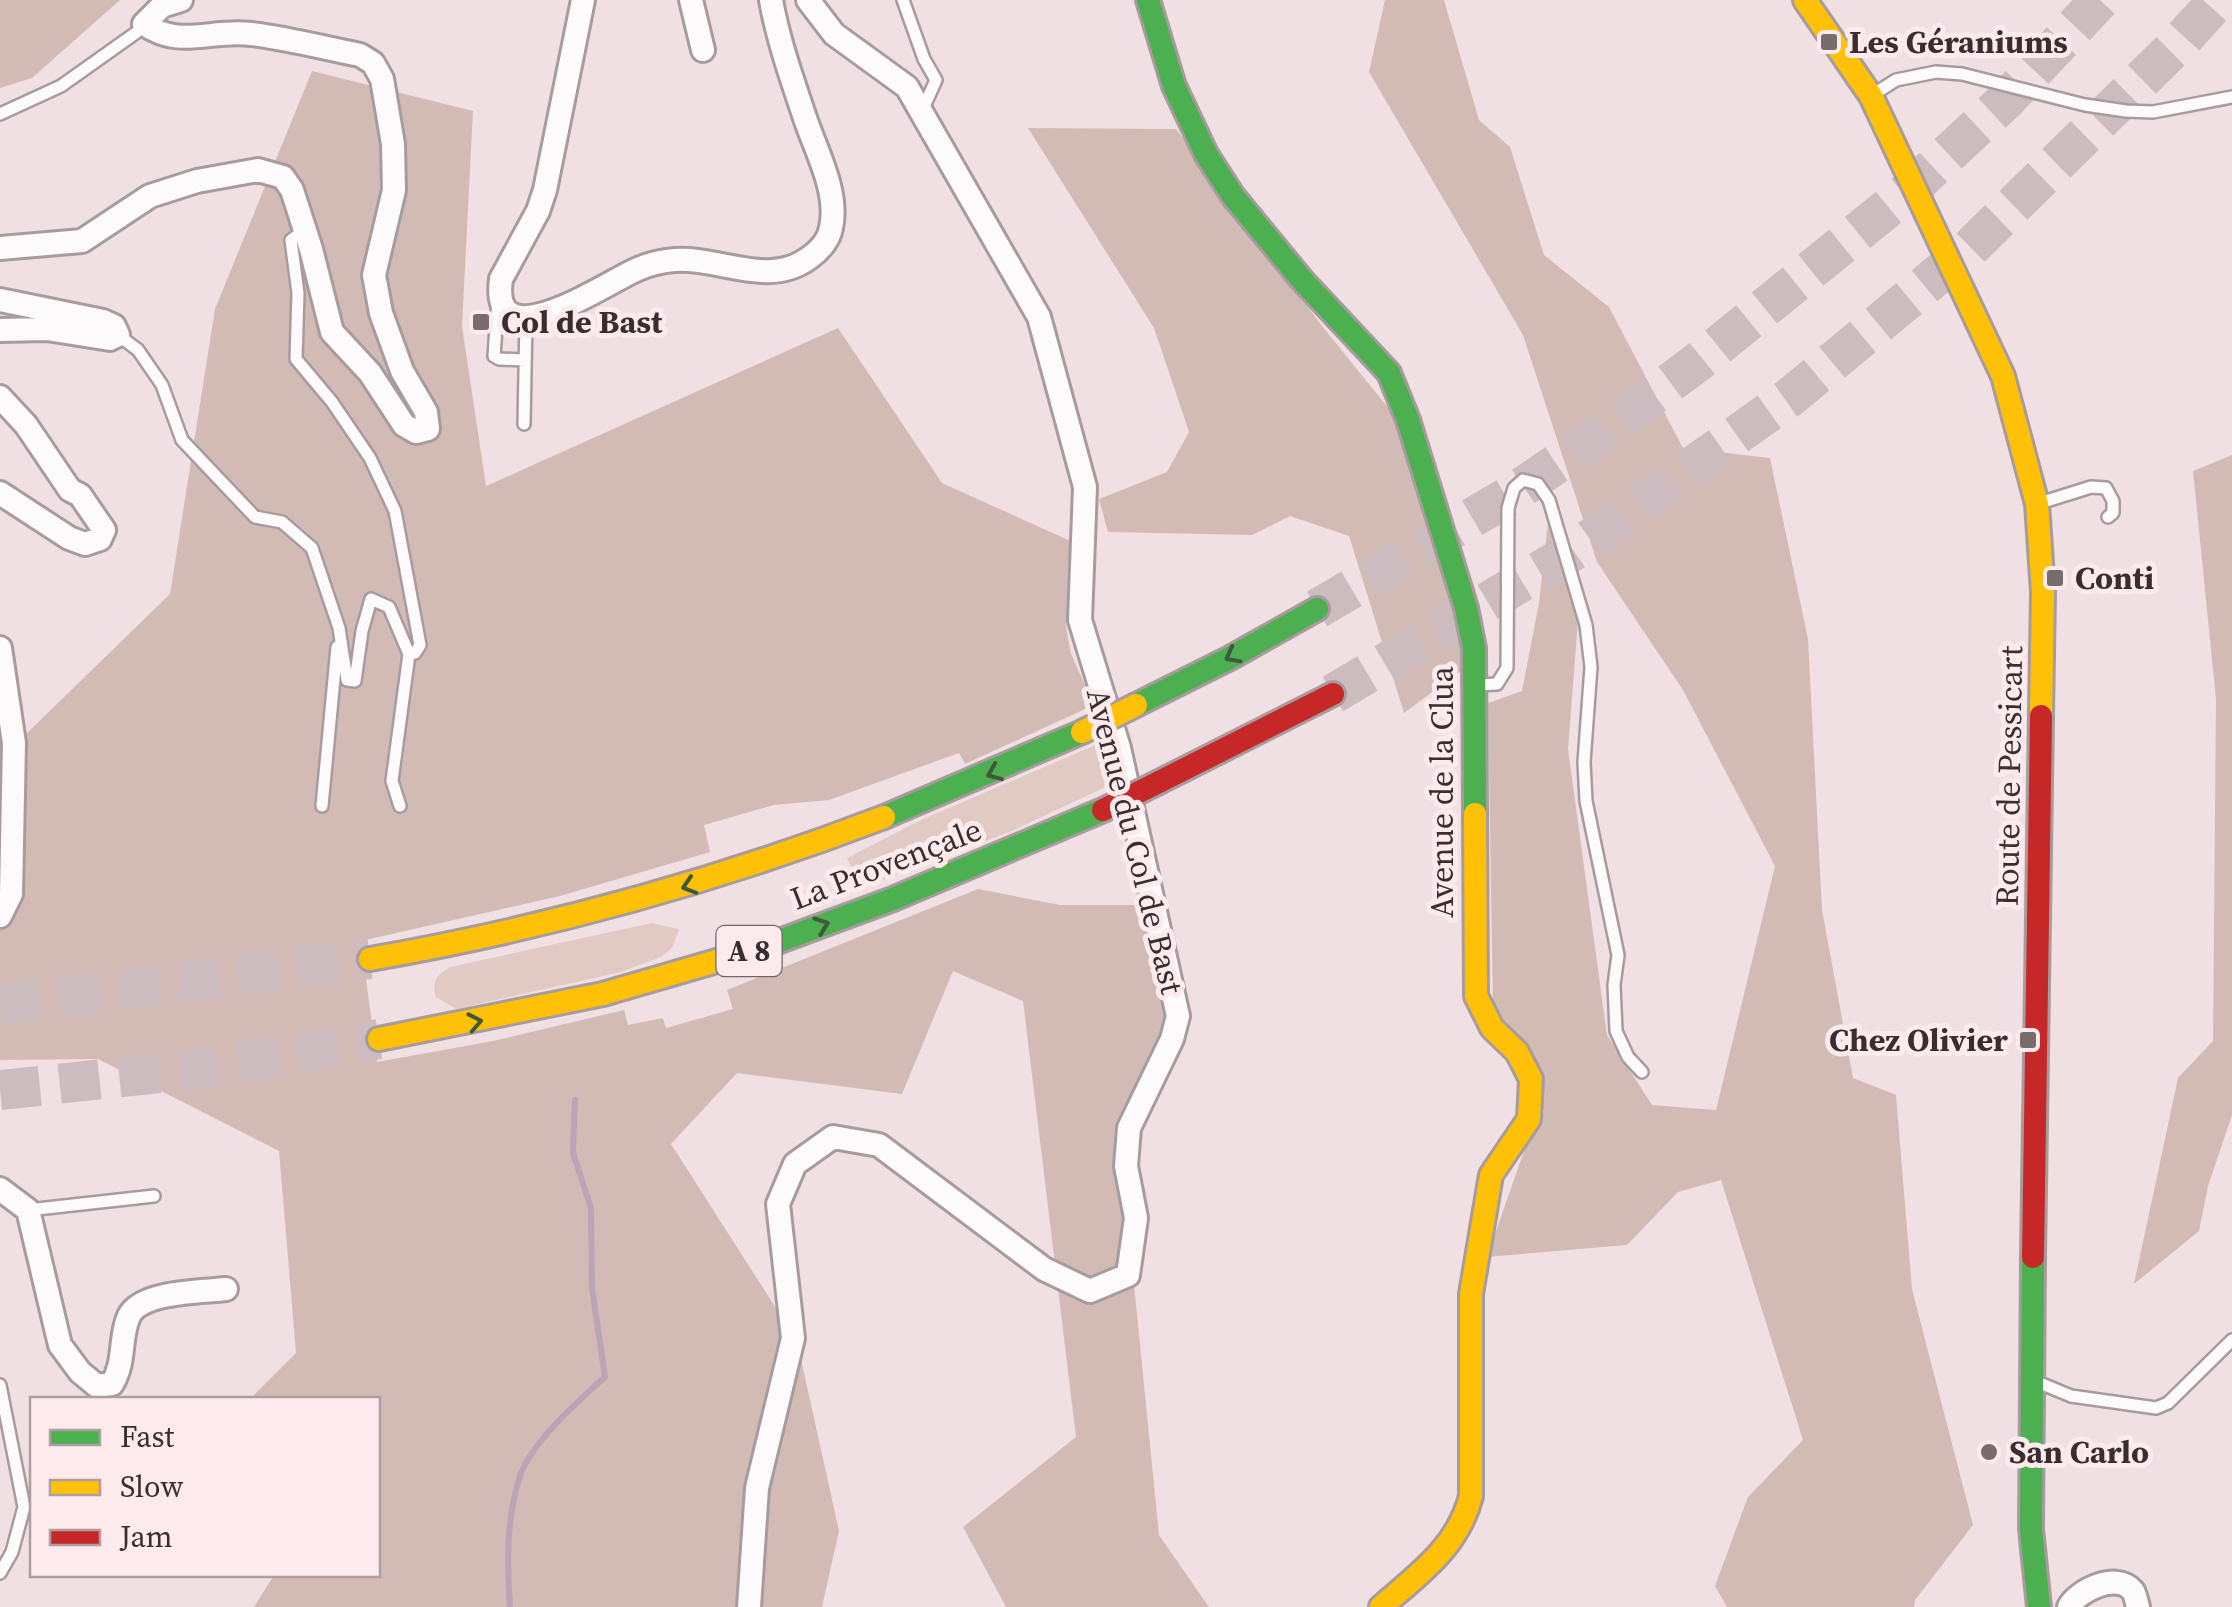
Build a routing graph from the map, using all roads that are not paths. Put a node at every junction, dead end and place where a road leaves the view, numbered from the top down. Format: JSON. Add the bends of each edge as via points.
{"nodes":[{"id":1,"x":180,"y":0,"type":"edge"},
{"id":2,"x":583,"y":0,"type":"edge"},
{"id":3,"x":690,"y":0,"type":"edge"},
{"id":4,"x":771,"y":0,"type":"edge"},
{"id":5,"x":808,"y":0,"type":"edge"},
{"id":6,"x":902,"y":0,"type":"edge"},
{"id":7,"x":1148,"y":0,"type":"edge"},
{"id":8,"x":1805,"y":0,"type":"edge"},
{"id":9,"x":144,"y":24,"type":"junction"},
{"id":10,"x":703,"y":50,"type":"dead end"},
{"id":11,"x":1870,"y":96,"type":"junction"},
{"id":12,"x":2232,"y":98,"type":"edge"},
{"id":13,"x":922,"y":111,"type":"junction"},
{"id":14,"x":0,"y":114,"type":"edge"},
{"id":15,"x":305,"y":230,"type":"junction"},
{"id":16,"x":0,"y":248,"type":"edge"},
{"id":17,"x":500,"y":290,"type":"junction"},
{"id":18,"x":0,"y":300,"type":"edge"},
{"id":19,"x":526,"y":318,"type":"junction"},
{"id":20,"x":0,"y":330,"type":"edge"},
{"id":21,"x":118,"y":335,"type":"junction"},
{"id":22,"x":525,"y":360,"type":"junction"},
{"id":23,"x":0,"y":397,"type":"edge"},
{"id":24,"x":524,"y":424,"type":"dead end"},
{"id":25,"x":0,"y":493,"type":"edge"},
{"id":26,"x":2037,"y":504,"type":"junction"},
{"id":27,"x":2108,"y":518,"type":"dead end"},
{"id":28,"x":1317,"y":608,"type":"tunnel mouth"},
{"id":29,"x":338,"y":628,"type":"junction"},
{"id":30,"x":0,"y":648,"type":"edge"},
{"id":31,"x":408,"y":654,"type":"junction"},
{"id":32,"x":1474,"y":685,"type":"junction"},
{"id":33,"x":1332,"y":694,"type":"tunnel mouth"},
{"id":34,"x":322,"y":806,"type":"dead end"},
{"id":35,"x":400,"y":806,"type":"dead end"},
{"id":36,"x":0,"y":916,"type":"edge"},
{"id":37,"x":370,"y":959,"type":"tunnel mouth"},
{"id":38,"x":380,"y":1040,"type":"tunnel mouth"},
{"id":39,"x":1642,"y":1072,"type":"dead end"},
{"id":40,"x":0,"y":1189,"type":"edge"},
{"id":41,"x":154,"y":1196,"type":"dead end"},
{"id":42,"x":28,"y":1210,"type":"junction"},
{"id":43,"x":226,"y":1289,"type":"dead end"},
{"id":44,"x":2232,"y":1340,"type":"edge"},
{"id":45,"x":2031,"y":1380,"type":"junction"},
{"id":46,"x":0,"y":1384,"type":"edge"},
{"id":47,"x":6,"y":1556,"type":"edge"},
{"id":48,"x":0,"y":1573,"type":"edge"},
{"id":49,"x":749,"y":1607,"type":"edge"},
{"id":50,"x":1381,"y":1607,"type":"edge"},
{"id":51,"x":2039,"y":1607,"type":"edge"},
{"id":52,"x":2068,"y":1607,"type":"edge"},
{"id":53,"x":2138,"y":1607,"type":"edge"}],
"edges":[{"from":1,"to":9,"type":"street"},
{"from":2,"to":17,"type":"street","via":[[546,190],[505,267]]},
{"from":3,"to":10,"type":"street"},
{"from":4,"to":19,"type":"street","via":[[829,187],[832,227],[825,242],[799,264],[779,270],[693,260],[654,264],[546,315]]},
{"from":5,"to":13,"type":"street","name":"Avenue du Col de Bast","via":[[834,34],[907,87]]},
{"from":6,"to":13,"type":"lane","via":[[936,80]]},
{"from":7,"to":32,"type":"main road","name":"Avenue de la Clua","via":[[1174,86],[1233,196],[1389,373],[1466,608]]},
{"from":8,"to":11,"type":"main road","name":"Route de Pessicart"},
{"from":9,"to":14,"type":"lane","via":[[60,86]]},
{"from":9,"to":15,"type":"street","via":[[173,38],[256,34],[373,63],[393,144],[394,190],[374,275],[380,313],[428,429],[404,425],[332,332]]},
{"from":11,"to":12,"type":"lane","via":[[1896,80],[1936,72],[2126,111]]},
{"from":11,"to":26,"type":"main road","name":"Route de Pessicart","via":[[2003,376]]},
{"from":13,"to":49,"type":"street","name":"Avenue du Col de Bast","via":[[1039,317],[1085,487],[1080,620],[1119,748],[1178,1016],[1129,1128],[1126,1166],[1136,1218],[1128,1275],[1090,1291],[1044,1269],[879,1145],[833,1137],[796,1164],[778,1204],[793,1338],[757,1488]]},
{"from":15,"to":16,"type":"street","via":[[283,176],[258,170],[150,196],[82,242]]},
{"from":15,"to":31,"type":"lane","via":[[291,240],[296,359],[370,458],[395,510],[420,645]]},
{"from":17,"to":19,"type":"street","via":[[509,312]]},
{"from":17,"to":22,"type":"lane","via":[[494,356]]},
{"from":18,"to":21,"type":"street","via":[[103,321]]},
{"from":19,"to":22,"type":"lane"},
{"from":20,"to":21,"type":"street"},
{"from":21,"to":29,"type":"lane","via":[[138,350],[162,386],[182,440],[255,516],[282,522],[312,548]]},
{"from":22,"to":24,"type":"lane"},
{"from":23,"to":25,"type":"street","via":[[80,495],[104,530],[100,540],[84,544]]},
{"from":26,"to":27,"type":"lane","via":[[2106,488],[2113,502]]},
{"from":26,"to":45,"type":"main road","name":"Route de Pessicart","via":[[2042,708]]},
{"from":28,"to":37,"type":"main road","name":"La Provençale","number":"A 8","one_way":true,"bridge":true,"via":[[1082,732],[892,815],[747,868],[566,922]]},
{"from":29,"to":31,"type":"lane","via":[[347,680],[356,681],[372,599],[389,608]]},
{"from":29,"to":34,"type":"lane"},
{"from":30,"to":36,"type":"street","via":[[14,743],[11,894]]},
{"from":31,"to":35,"type":"lane","via":[[392,782]]},
{"from":32,"to":39,"type":"lane","via":[[1497,684],[1506,668],[1508,508],[1523,480],[1538,484],[1549,500],[1586,625],[1586,802],[1618,955],[1616,1032]]},
{"from":32,"to":50,"type":"main road","name":"Avenue de la Clua","via":[[1476,996],[1531,1079],[1529,1119],[1491,1175],[1471,1294],[1467,1517],[1454,1542]]},
{"from":38,"to":33,"type":"main road","name":"La Provençale","number":"A 8","one_way":true,"bridge":true,"via":[[679,974],[880,904],[1103,810]]},
{"from":40,"to":42,"type":"street"},
{"from":41,"to":42,"type":"lane"},
{"from":42,"to":43,"type":"street","via":[[60,1345],[97,1386],[112,1384],[120,1370],[129,1316],[140,1304]]},
{"from":44,"to":45,"type":"lane","via":[[2156,1408],[2071,1396]]},
{"from":45,"to":51,"type":"main road","name":"Route de Pessicart","via":[[2031,1529]]},
{"from":46,"to":47,"type":"lane","via":[[24,1506]]},
{"from":47,"to":48,"type":"lane"},
{"from":52,"to":53,"type":"street","via":[[2076,1595],[2102,1584],[2129,1587]]}]}
